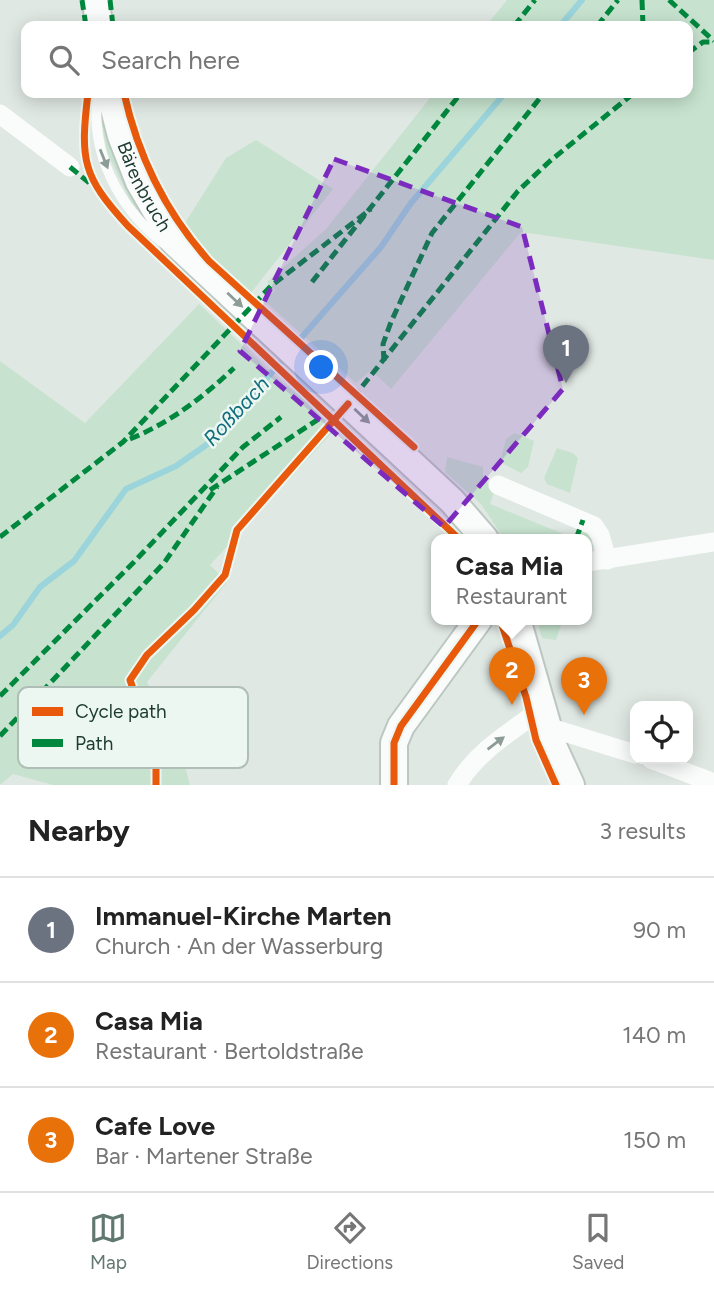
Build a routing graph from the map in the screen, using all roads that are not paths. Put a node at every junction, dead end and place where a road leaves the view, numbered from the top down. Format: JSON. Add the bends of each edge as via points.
{"nodes":[{"id":1,"x":96,"y":0,"type":"edge"},
{"id":2,"x":98,"y":21,"type":"edge"},
{"id":3,"x":98,"y":98,"type":"edge"},
{"id":4,"x":111,"y":98,"type":"edge"},
{"id":5,"x":0,"y":114,"type":"edge"},
{"id":6,"x":70,"y":167,"type":"dead end"},
{"id":7,"x":141,"y":208,"type":"junction"},
{"id":8,"x":498,"y":485,"type":"dead end"},
{"id":9,"x":481,"y":534,"type":"edge"},
{"id":10,"x":714,"y":542,"type":"edge"},
{"id":11,"x":597,"y":561,"type":"edge"},
{"id":12,"x":475,"y":625,"type":"edge"},
{"id":13,"x":519,"y":625,"type":"edge"},
{"id":14,"x":545,"y":717,"type":"junction"},
{"id":15,"x":630,"y":752,"type":"edge"},
{"id":16,"x":664,"y":764,"type":"edge"},
{"id":17,"x":714,"y":783,"type":"edge"},
{"id":18,"x":394,"y":785,"type":"edge"},
{"id":19,"x":457,"y":785,"type":"edge"},
{"id":20,"x":571,"y":785,"type":"edge"}],
"edges":[{"from":1,"to":2,"type":"main road"},
{"from":3,"to":7,"type":"lane","name":"Bärenbruch","one_way":true,"via":[[95,123],[100,150]]},
{"from":4,"to":7,"type":"main road","name":"Bärenbruch"},
{"from":5,"to":6,"type":"street"},
{"from":7,"to":9,"type":"main road","name":"Bärenbruch","one_way":true,"via":[[468,516]]},
{"from":8,"to":11,"type":"street","via":[[594,526],[600,536]]},
{"from":10,"to":11,"type":"street"},
{"from":12,"to":18,"type":"main road","via":[[401,726],[394,743]]},
{"from":13,"to":14,"type":"main road"},
{"from":14,"to":15,"type":"street"},
{"from":19,"to":14,"type":"street","one_way":true,"via":[[488,749]]},
{"from":14,"to":20,"type":"main road"},
{"from":16,"to":17,"type":"street"}]}
